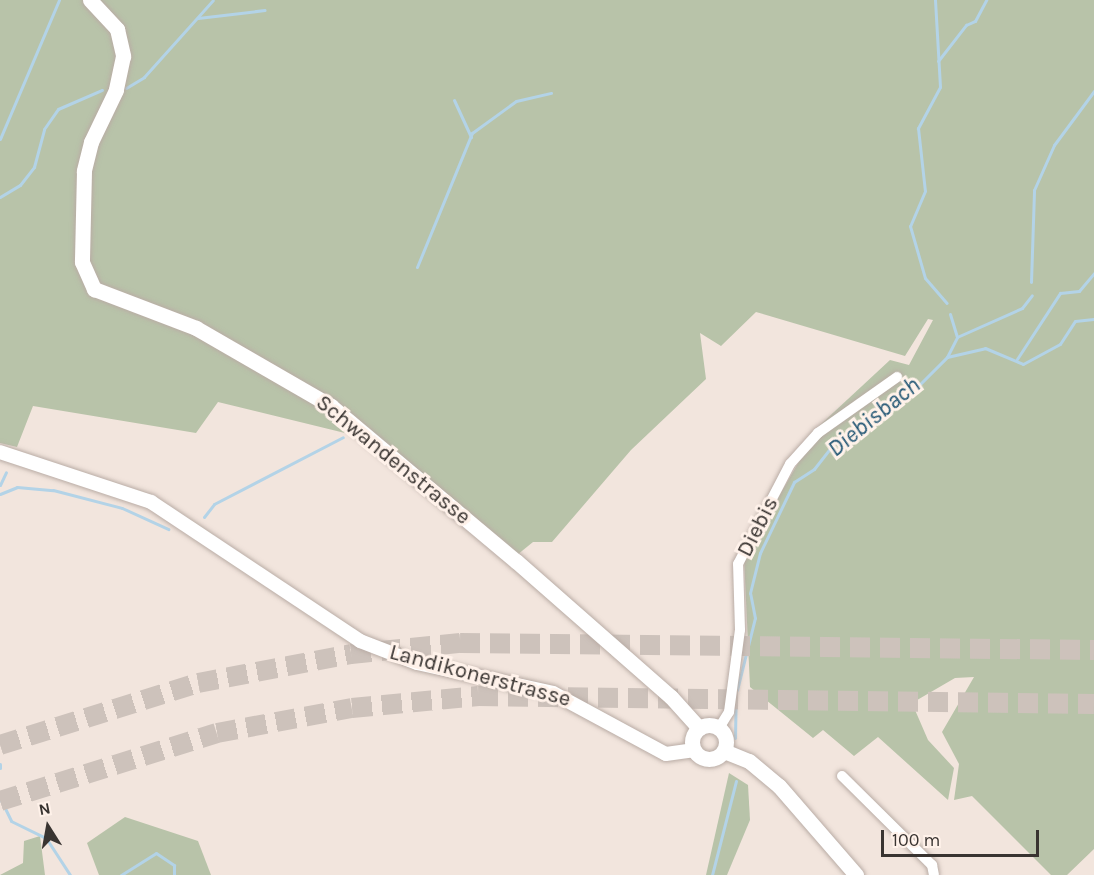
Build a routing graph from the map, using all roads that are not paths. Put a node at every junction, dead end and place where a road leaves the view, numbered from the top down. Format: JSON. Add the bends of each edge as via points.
{"nodes":[{"id":1,"x":90,"y":0,"type":"edge"},
{"id":2,"x":897,"y":377,"type":"dead end"},
{"id":3,"x":0,"y":452,"type":"edge"},
{"id":4,"x":719,"y":728,"type":"junction"},
{"id":5,"x":699,"y":729,"type":"junction"},
{"id":6,"x":693,"y":750,"type":"junction"},
{"id":7,"x":724,"y":751,"type":"junction"},
{"id":8,"x":842,"y":776,"type":"dead end"},
{"id":9,"x":856,"y":875,"type":"edge"},
{"id":10,"x":934,"y":875,"type":"edge"}],
"edges":[{"from":1,"to":5,"type":"main road","name":"Schwandenstrasse","via":[[117,29],[123,65],[84,171],[82,262],[90,284],[104,297],[209,335],[331,406],[567,606]]},
{"from":2,"to":4,"type":"street","name":"Diebis","via":[[818,433],[790,464],[738,564],[740,630],[729,712]]},
{"from":3,"to":6,"type":"street","name":"Landikonerstrasse","via":[[151,502],[360,641],[417,663],[554,693],[666,754]]},
{"from":4,"to":5,"type":"main road"},
{"from":4,"to":7,"type":"main road"},
{"from":5,"to":6,"type":"main road"},
{"from":6,"to":7,"type":"main road","via":[[709,759]]},
{"from":7,"to":9,"type":"main road","via":[[749,762],[779,786]]},
{"from":8,"to":10,"type":"street","via":[[932,865]]}]}
